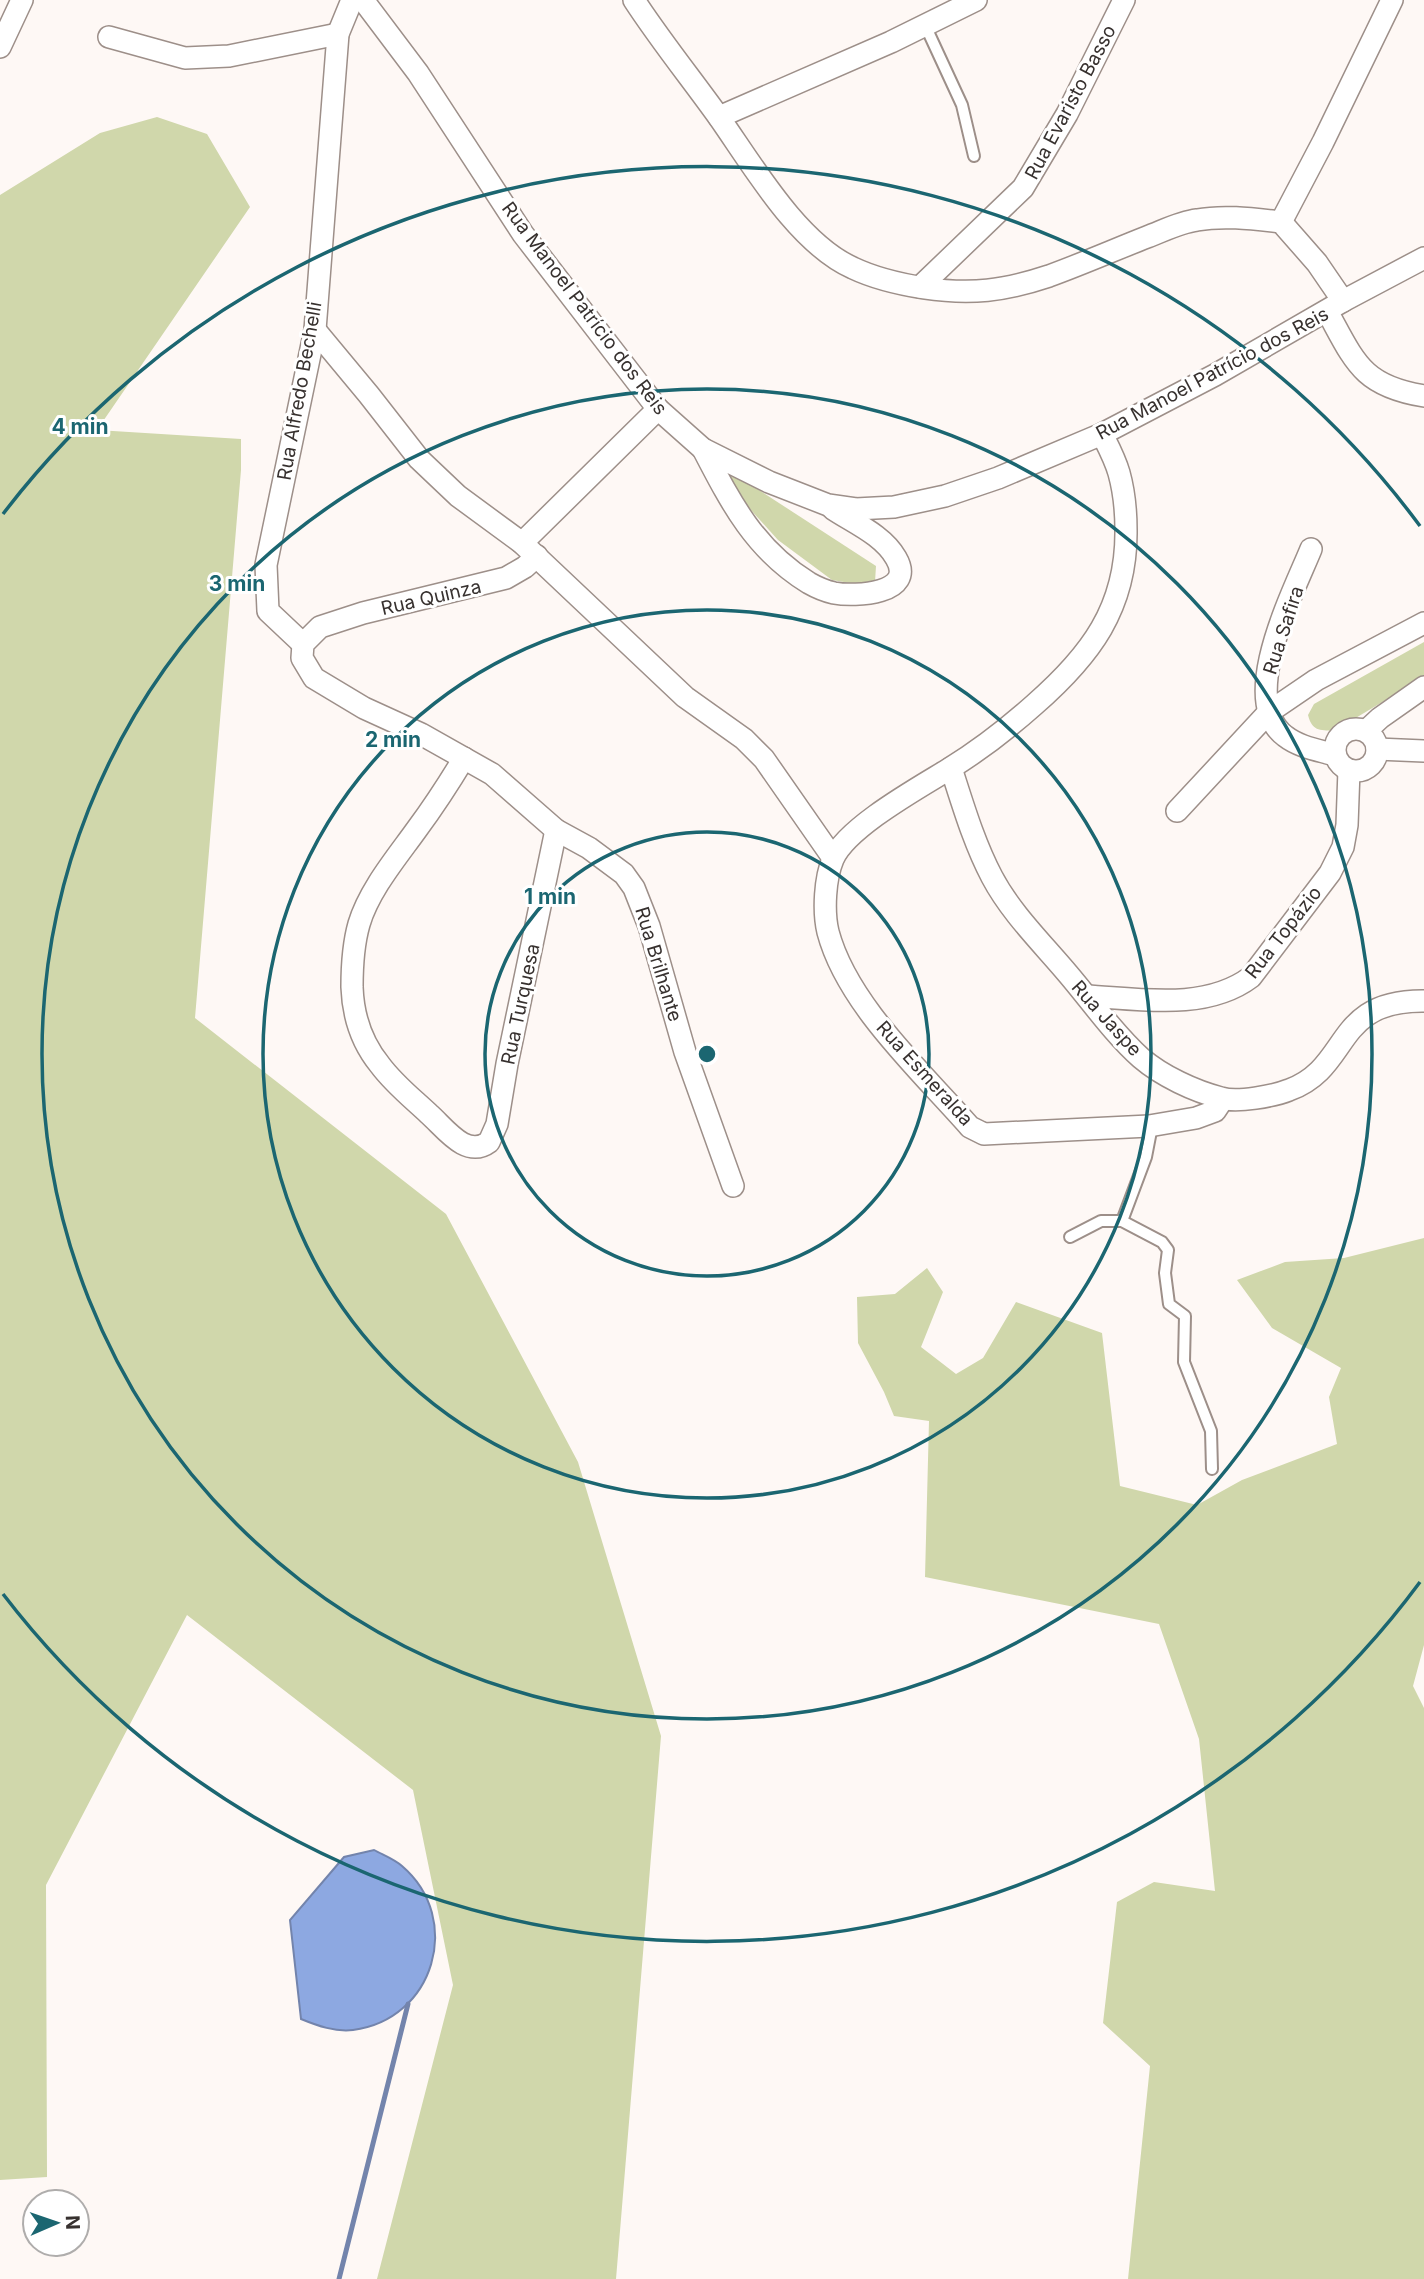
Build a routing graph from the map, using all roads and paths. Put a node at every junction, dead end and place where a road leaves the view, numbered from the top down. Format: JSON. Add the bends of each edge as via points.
{"nodes":[{"id":1,"x":22,"y":0,"type":"edge"},
{"id":2,"x":352,"y":0,"type":"edge"},
{"id":3,"x":363,"y":0,"type":"edge"},
{"id":4,"x":634,"y":0,"type":"edge"},
{"id":5,"x":976,"y":0,"type":"edge"},
{"id":6,"x":1124,"y":0,"type":"edge"},
{"id":7,"x":1392,"y":0,"type":"edge"},
{"id":8,"x":925,"y":25,"type":"junction"},
{"id":9,"x":338,"y":34,"type":"junction"},
{"id":10,"x":108,"y":37,"type":"dead end"},
{"id":11,"x":0,"y":47,"type":"edge"},
{"id":12,"x":719,"y":117,"type":"junction"},
{"id":13,"x":974,"y":156,"type":"dead end"},
{"id":14,"x":1281,"y":222,"type":"junction"},
{"id":15,"x":1424,"y":258,"type":"edge"},
{"id":16,"x":919,"y":287,"type":"junction"},
{"id":17,"x":1335,"y":306,"type":"junction"},
{"id":18,"x":314,"y":330,"type":"junction"},
{"id":19,"x":1424,"y":396,"type":"edge"},
{"id":20,"x":658,"y":409,"type":"junction"},
{"id":21,"x":1102,"y":434,"type":"junction"},
{"id":22,"x":703,"y":449,"type":"junction"},
{"id":23,"x":828,"y":505,"type":"junction"},
{"id":24,"x":1311,"y":549,"type":"dead end"},
{"id":25,"x":529,"y":550,"type":"junction"},
{"id":26,"x":1424,"y":623,"type":"edge"},
{"id":27,"x":303,"y":644,"type":"junction"},
{"id":28,"x":1424,"y":687,"type":"edge"},
{"id":29,"x":1269,"y":712,"type":"junction"},
{"id":30,"x":1371,"y":740,"type":"junction"},
{"id":31,"x":1424,"y":751,"type":"edge"},
{"id":32,"x":464,"y":758,"type":"junction"},
{"id":33,"x":1342,"y":762,"type":"junction"},
{"id":34,"x":951,"y":768,"type":"junction"},
{"id":35,"x":1177,"y":811,"type":"dead end"},
{"id":36,"x":556,"y":830,"type":"junction"},
{"id":37,"x":834,"y":858,"type":"junction"},
{"id":38,"x":1087,"y":996,"type":"junction"},
{"id":39,"x":1424,"y":1001,"type":"edge"},
{"id":40,"x":1223,"y":1099,"type":"junction"},
{"id":41,"x":1152,"y":1126,"type":"junction"},
{"id":42,"x":733,"y":1186,"type":"dead end"},
{"id":43,"x":1122,"y":1220,"type":"junction"},
{"id":44,"x":1070,"y":1237,"type":"dead end"},
{"id":45,"x":1212,"y":1469,"type":"dead end"}],
"edges":[{"from":1,"to":11,"type":"street"},
{"from":2,"to":9,"type":"street","name":"Rua Alfredo Bechelli"},
{"from":3,"to":20,"type":"street","name":"Rua Manoel Patrício dos Reis","via":[[418,73],[523,233]]},
{"from":4,"to":12,"type":"street"},
{"from":5,"to":8,"type":"street"},
{"from":6,"to":16,"type":"street","name":"Rua Evaristo Basso","via":[[1067,114],[1023,188]]},
{"from":7,"to":14,"type":"street"},
{"from":8,"to":12,"type":"street"},
{"from":8,"to":13,"type":"lane","via":[[962,105]]},
{"from":9,"to":10,"type":"street","via":[[229,57],[186,58]]},
{"from":9,"to":18,"type":"street","name":"Rua Alfredo Bechelli"},
{"from":12,"to":16,"type":"street","via":[[785,210],[825,250],[851,267]]},
{"from":14,"to":16,"type":"street","via":[[1196,220],[1020,285],[957,293]]},
{"from":14,"to":17,"type":"street","via":[[1317,263]]},
{"from":15,"to":17,"type":"street","name":"Rua Manoel Patrício dos Reis"},
{"from":17,"to":19,"type":"street","via":[[1367,376],[1383,386]]},
{"from":17,"to":21,"type":"street","name":"Rua Manoel Patrício dos Reis"},
{"from":18,"to":25,"type":"street","via":[[419,459],[458,496]]},
{"from":18,"to":27,"type":"street","name":"Rua Alfredo Bechelli","via":[[266,565],[268,611]]},
{"from":20,"to":22,"type":"street","name":"Rua Manoel Patrício dos Reis"},
{"from":20,"to":25,"type":"street","name":"Rua Quinza"},
{"from":21,"to":23,"type":"street","name":"Rua Manoel Patrício dos Reis","via":[[945,496],[894,507]]},
{"from":21,"to":34,"type":"street","via":[[1119,471],[1126,509],[1126,550],[1114,604],[1100,634],[1055,687],[992,742]]},
{"from":22,"to":23,"type":"street","name":"Rua Manoel Patrício dos Reis"},
{"from":22,"to":23,"type":"street","via":[[733,508],[756,538],[808,582],[836,593],[856,594],[894,585],[901,572],[891,550]]},
{"from":24,"to":29,"type":"street","name":"Rua Safira","via":[[1273,651],[1266,685]]},
{"from":25,"to":27,"type":"street","name":"Rua Quinza","via":[[525,567],[506,578],[320,627]]},
{"from":25,"to":37,"type":"street","via":[[677,690],[764,759]]},
{"from":26,"to":29,"type":"street","via":[[1316,680]]},
{"from":27,"to":32,"type":"street","name":"Rua Brilhante","via":[[302,658],[314,678]]},
{"from":28,"to":30,"type":"street","via":[[1380,718]]},
{"from":29,"to":33,"type":"street","via":[[1284,736]]},
{"from":29,"to":35,"type":"street"},
{"from":30,"to":31,"type":"street"},
{"from":30,"to":33,"type":"street","via":[[1374,762],[1369,767],[1363,770]]},
{"from":30,"to":33,"type":"street","via":[[1353,729],[1340,736]]},
{"from":32,"to":36,"type":"street","name":"Rua Brilhante","via":[[492,775]]},
{"from":32,"to":36,"type":"street","name":"Rua Turquesa","via":[[382,877],[359,921],[352,954],[352,991],[359,1029],[378,1063],[397,1085],[471,1147],[479,1148],[493,1137]]},
{"from":33,"to":38,"type":"street","name":"Rua Topázio","via":[[1347,825],[1343,847],[1329,873],[1251,977],[1214,996]]},
{"from":34,"to":37,"type":"street","via":[[880,813]]},
{"from":34,"to":38,"type":"street","name":"Rua Jaspe","via":[[992,878]]},
{"from":36,"to":42,"type":"street","name":"Rua Brilhante","via":[[589,848],[635,888],[685,1052]]},
{"from":37,"to":41,"type":"street","name":"Rua Esmeralda","via":[[825,913],[836,955],[852,988],[970,1126],[984,1134]]},
{"from":38,"to":40,"type":"street","name":"Rua Jaspe","via":[[1142,1058],[1175,1080]]},
{"from":39,"to":40,"type":"street","name":"Rua Jaspe","via":[[1378,1007],[1360,1019],[1326,1064],[1305,1083],[1258,1097]]},
{"from":40,"to":41,"type":"street","name":"Rua Esmeralda","via":[[1215,1111]]},
{"from":41,"to":43,"type":"lane","via":[[1146,1157]]},
{"from":43,"to":44,"type":"lane","via":[[1101,1221]]},
{"from":43,"to":45,"type":"lane","via":[[1168,1250],[1165,1273],[1170,1304],[1185,1316],[1184,1362],[1211,1431]]}]}
